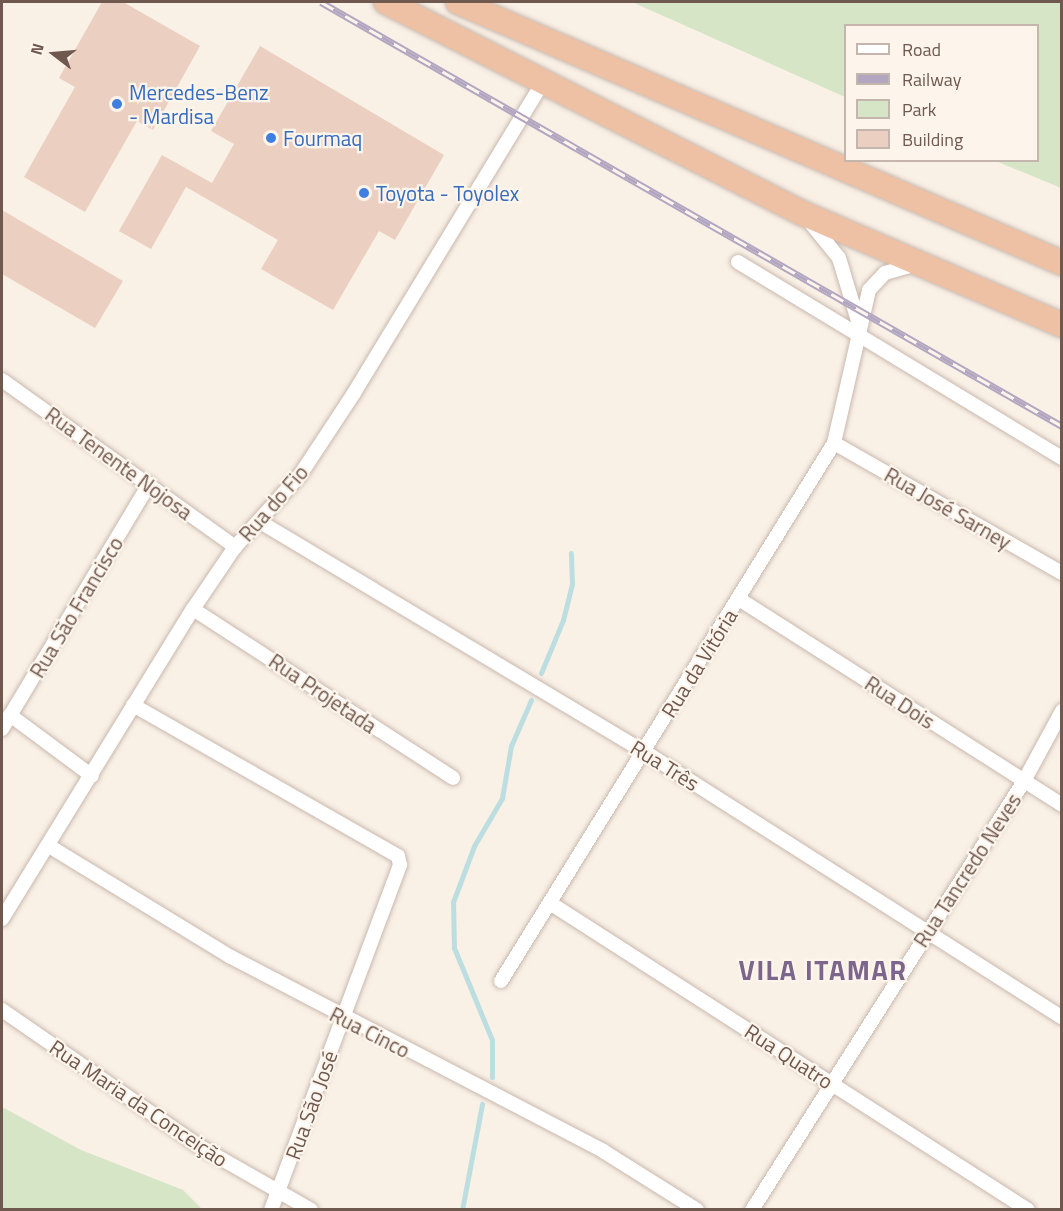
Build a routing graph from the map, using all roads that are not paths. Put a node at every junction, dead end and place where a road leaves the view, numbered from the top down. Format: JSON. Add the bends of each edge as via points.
{"nodes":[{"id":1,"x":386,"y":2,"type":"edge"},
{"id":2,"x":458,"y":2,"type":"edge"},
{"id":3,"x":542,"y":84,"type":"junction"},
{"id":4,"x":802,"y":213,"type":"junction"},
{"id":5,"x":738,"y":262,"type":"dead end"},
{"id":6,"x":1062,"y":263,"type":"edge"},
{"id":7,"x":916,"y":264,"type":"junction"},
{"id":8,"x":1062,"y":325,"type":"edge"},
{"id":9,"x":858,"y":331,"type":"junction"},
{"id":10,"x":2,"y":383,"type":"edge"},
{"id":11,"x":834,"y":443,"type":"junction"},
{"id":12,"x":1062,"y":458,"type":"edge"},
{"id":13,"x":149,"y":484,"type":"junction"},
{"id":14,"x":262,"y":523,"type":"junction"},
{"id":15,"x":235,"y":547,"type":"junction"},
{"id":16,"x":1062,"y":573,"type":"edge"},
{"id":17,"x":739,"y":599,"type":"junction"},
{"id":18,"x":193,"y":609,"type":"junction"},
{"id":19,"x":132,"y":705,"type":"junction"},
{"id":20,"x":1062,"y":711,"type":"edge"},
{"id":21,"x":10,"y":715,"type":"junction"},
{"id":22,"x":2,"y":729,"type":"edge"},
{"id":23,"x":645,"y":752,"type":"junction"},
{"id":24,"x":92,"y":776,"type":"junction"},
{"id":25,"x":453,"y":778,"type":"dead end"},
{"id":26,"x":1024,"y":781,"type":"junction"},
{"id":27,"x":1062,"y":805,"type":"edge"},
{"id":28,"x":50,"y":846,"type":"junction"},
{"id":29,"x":550,"y":903,"type":"junction"},
{"id":30,"x":2,"y":919,"type":"edge"},
{"id":31,"x":926,"y":933,"type":"junction"},
{"id":32,"x":501,"y":981,"type":"dead end"},
{"id":33,"x":2,"y":1010,"type":"edge"},
{"id":34,"x":1062,"y":1018,"type":"edge"},
{"id":35,"x":342,"y":1019,"type":"junction"},
{"id":36,"x":831,"y":1083,"type":"junction"},
{"id":37,"x":279,"y":1191,"type":"junction"},
{"id":38,"x":272,"y":1209,"type":"edge"},
{"id":39,"x":311,"y":1209,"type":"edge"},
{"id":40,"x":697,"y":1209,"type":"edge"},
{"id":41,"x":752,"y":1209,"type":"edge"},
{"id":42,"x":1028,"y":1209,"type":"edge"}],
"edges":[{"from":1,"to":3,"type":"highway"},
{"from":2,"to":6,"type":"highway"},
{"from":3,"to":4,"type":"highway"},
{"from":3,"to":14,"type":"street","name":"Rua do Fio","via":[[354,393]]},
{"from":4,"to":7,"type":"highway"},
{"from":4,"to":9,"type":"street","name":"Rua da Vitória","via":[[839,258]]},
{"from":5,"to":9,"type":"street"},
{"from":7,"to":8,"type":"highway"},
{"from":7,"to":9,"type":"street","name":"Rua da Vitória","via":[[874,281]]},
{"from":9,"to":11,"type":"street","name":"Rua da Vitória","via":[[848,398]]},
{"from":9,"to":12,"type":"street"},
{"from":10,"to":13,"type":"street","name":"Rua Tenente Nojosa"},
{"from":11,"to":16,"type":"street","name":"Rua José Sarney"},
{"from":11,"to":17,"type":"street","name":"Rua da Vitória"},
{"from":13,"to":15,"type":"street","name":"Rua Tenente Nojosa"},
{"from":13,"to":21,"type":"street","name":"Rua São Francisco"},
{"from":14,"to":15,"type":"street","name":"Rua do Fio"},
{"from":14,"to":23,"type":"street","name":"Rua Três"},
{"from":15,"to":18,"type":"street","name":"Rua do Fio"},
{"from":17,"to":23,"type":"street","name":"Rua da Vitória"},
{"from":17,"to":26,"type":"street","name":"Rua Dois"},
{"from":18,"to":19,"type":"street","name":"Rua do Fio"},
{"from":18,"to":25,"type":"street","name":"Rua Projetada"},
{"from":19,"to":24,"type":"street","name":"Rua do Fio"},
{"from":19,"to":35,"type":"street","name":"Rua São José","via":[[391,847],[400,865]]},
{"from":20,"to":26,"type":"street","name":"Rua Tancredo Neves"},
{"from":21,"to":22,"type":"street","name":"Rua São Francisco"},
{"from":21,"to":24,"type":"street"},
{"from":23,"to":29,"type":"street","name":"Rua da Vitória"},
{"from":23,"to":31,"type":"street","name":"Rua Três"},
{"from":24,"to":28,"type":"street","name":"Rua do Fio"},
{"from":26,"to":27,"type":"street","name":"Rua Dois"},
{"from":26,"to":31,"type":"street","name":"Rua Tancredo Neves"},
{"from":28,"to":30,"type":"street","name":"Rua do Fio"},
{"from":28,"to":35,"type":"street","name":"Rua Cinco"},
{"from":29,"to":32,"type":"street","name":"Rua da Vitória"},
{"from":29,"to":36,"type":"street","name":"Rua Quatro"},
{"from":31,"to":34,"type":"street","name":"Rua Três"},
{"from":31,"to":36,"type":"street","name":"Rua Tancredo Neves"},
{"from":33,"to":37,"type":"street","name":"Rua Maria da Conceição","via":[[200,1146]]},
{"from":35,"to":37,"type":"street","name":"Rua São José"},
{"from":35,"to":40,"type":"street","name":"Rua Cinco","via":[[603,1152]]},
{"from":36,"to":41,"type":"street","name":"Rua Tancredo Neves"},
{"from":36,"to":42,"type":"street","name":"Rua Quatro"},
{"from":37,"to":38,"type":"street","name":"Rua São José"},
{"from":37,"to":39,"type":"street","name":"Rua Maria da Conceição"}]}
